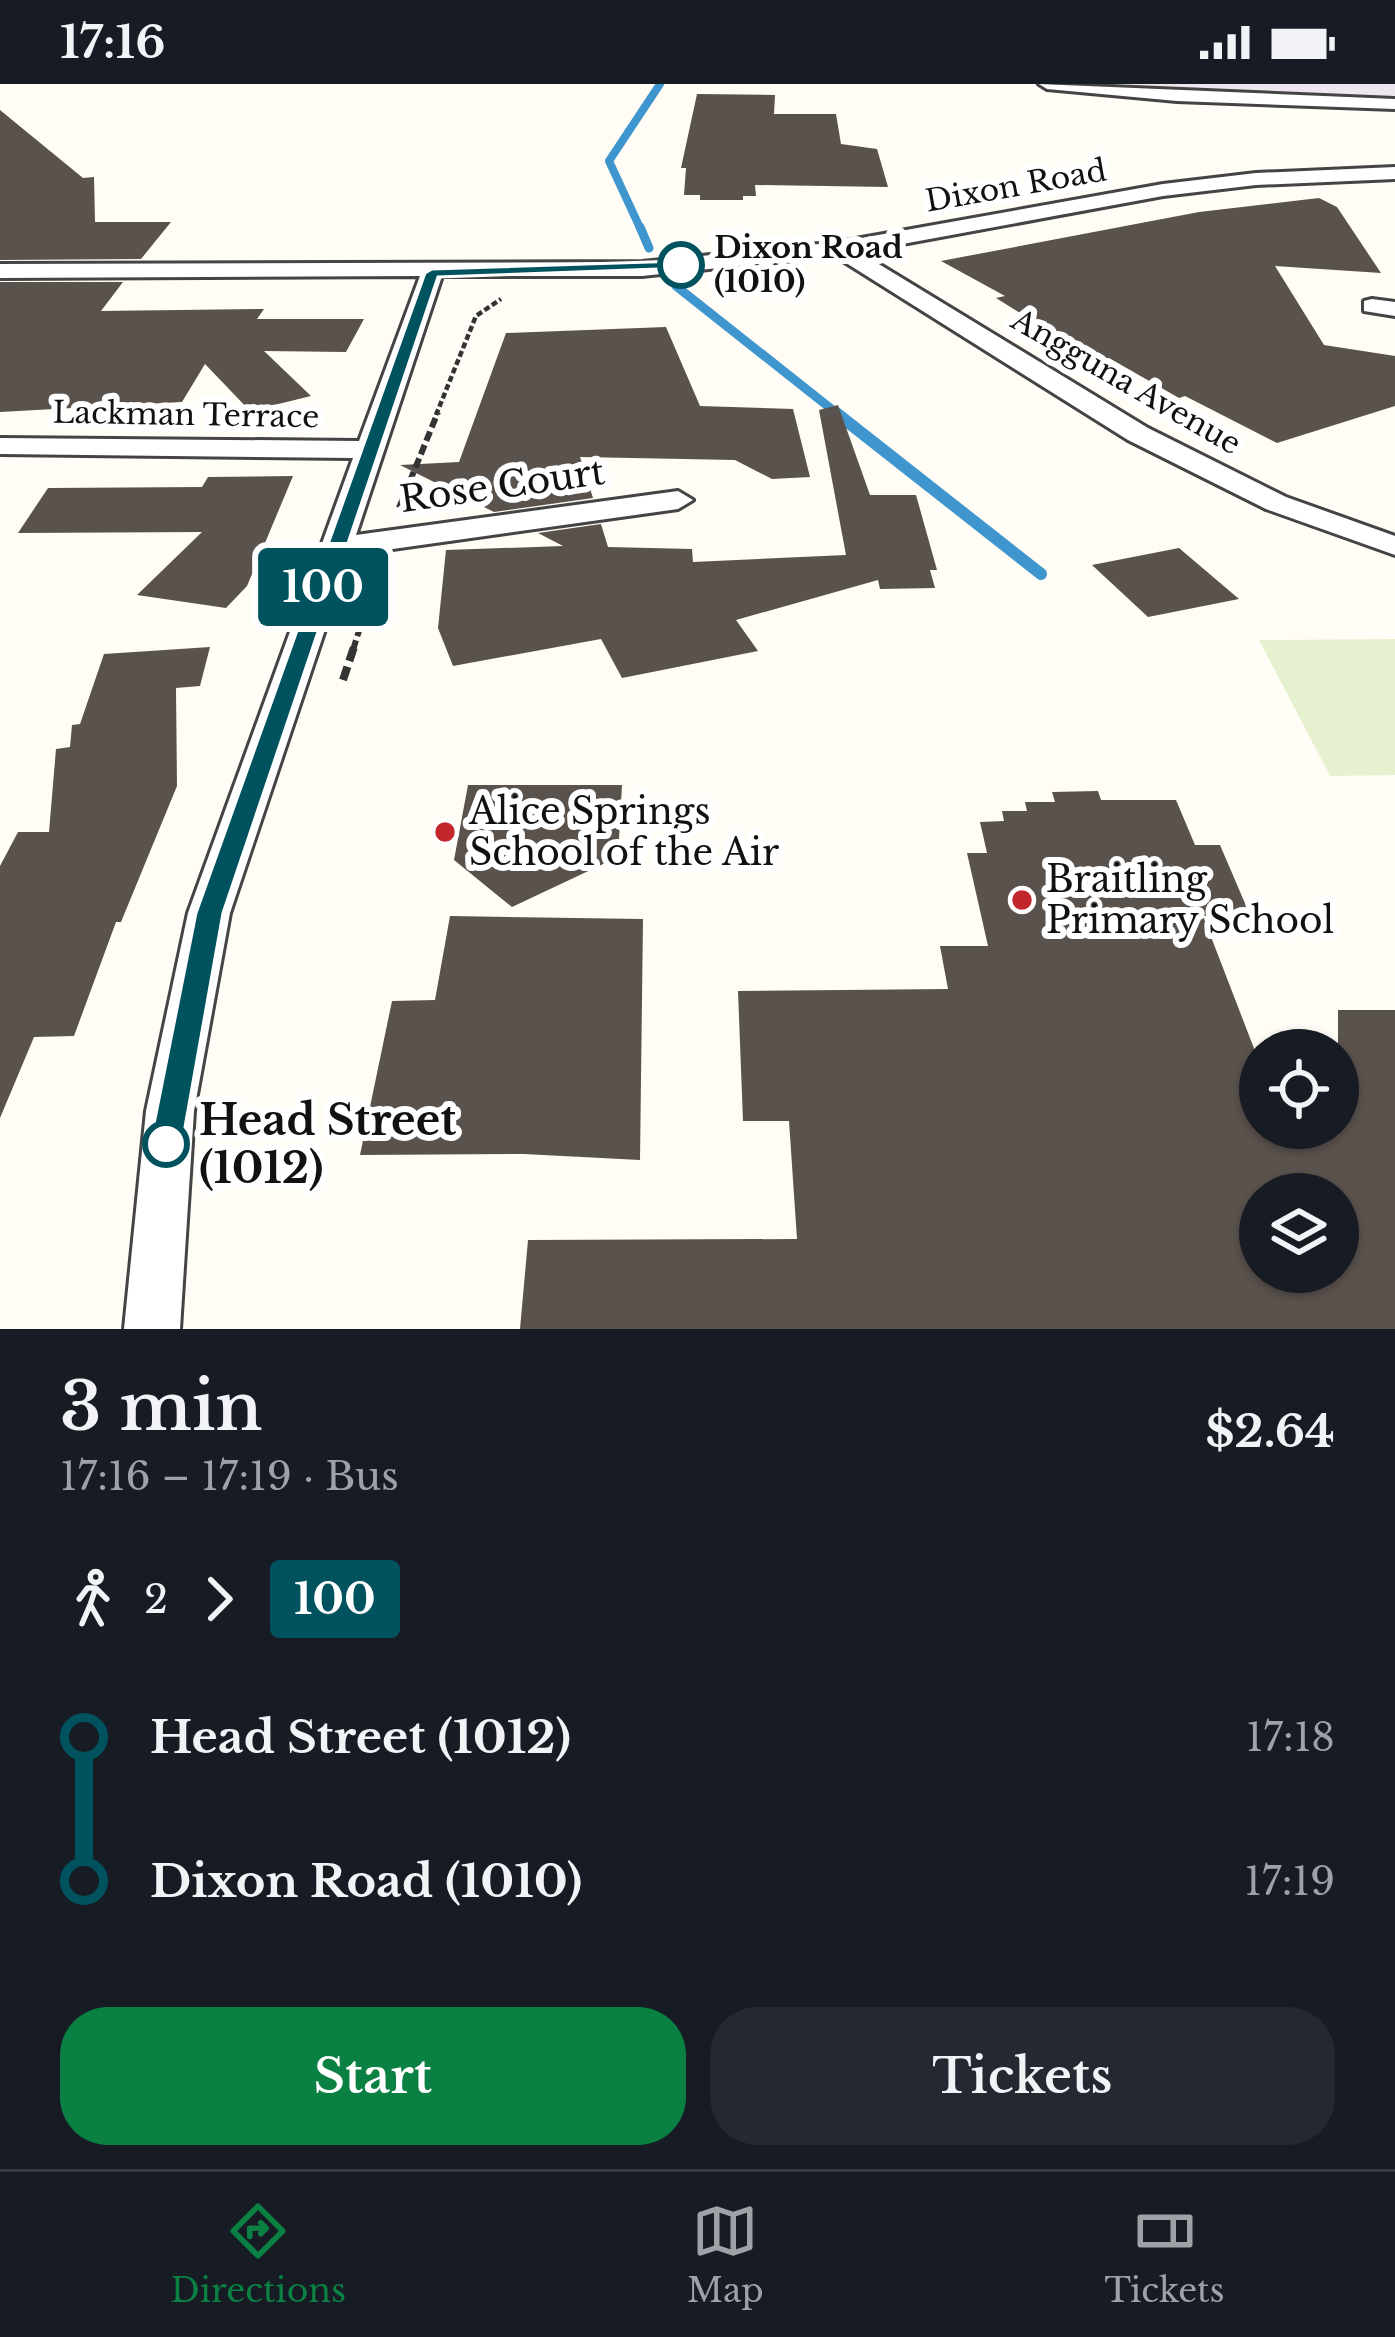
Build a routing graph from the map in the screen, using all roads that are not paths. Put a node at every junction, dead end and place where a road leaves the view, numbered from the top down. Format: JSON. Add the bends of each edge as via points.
{"nodes":[{"id":1,"x":1047,"y":84,"type":"edge"},
{"id":2,"x":1395,"y":104,"type":"edge"},
{"id":3,"x":1395,"y":173,"type":"edge"},
{"id":4,"x":838,"y":249,"type":"junction"},
{"id":5,"x":0,"y":271,"type":"edge"},
{"id":6,"x":432,"y":273,"type":"junction"},
{"id":7,"x":0,"y":446,"type":"edge"},
{"id":8,"x":371,"y":450,"type":"junction"},
{"id":9,"x":678,"y":500,"type":"dead end"},
{"id":10,"x":1395,"y":546,"type":"edge"},
{"id":11,"x":337,"y":547,"type":"junction"},
{"id":12,"x":152,"y":1329,"type":"edge"}],
"edges":[{"from":1,"to":2,"type":"street"},
{"from":3,"to":4,"type":"street","name":"Dixon Road","via":[[1163,190]]},
{"from":4,"to":6,"type":"street","name":"Dixon Road","via":[[642,269]]},
{"from":4,"to":10,"type":"street","name":"Angguna Avenue","via":[[1138,434],[1276,503]]},
{"from":5,"to":6,"type":"street","name":"Dixon Road"},
{"from":6,"to":8,"type":"street"},
{"from":7,"to":8,"type":"street","name":"Lackman Terrace"},
{"from":8,"to":11,"type":"street"},
{"from":9,"to":11,"type":"street","name":"Rose Court"},
{"from":11,"to":12,"type":"street","via":[[209,913],[170,1111]]}]}
